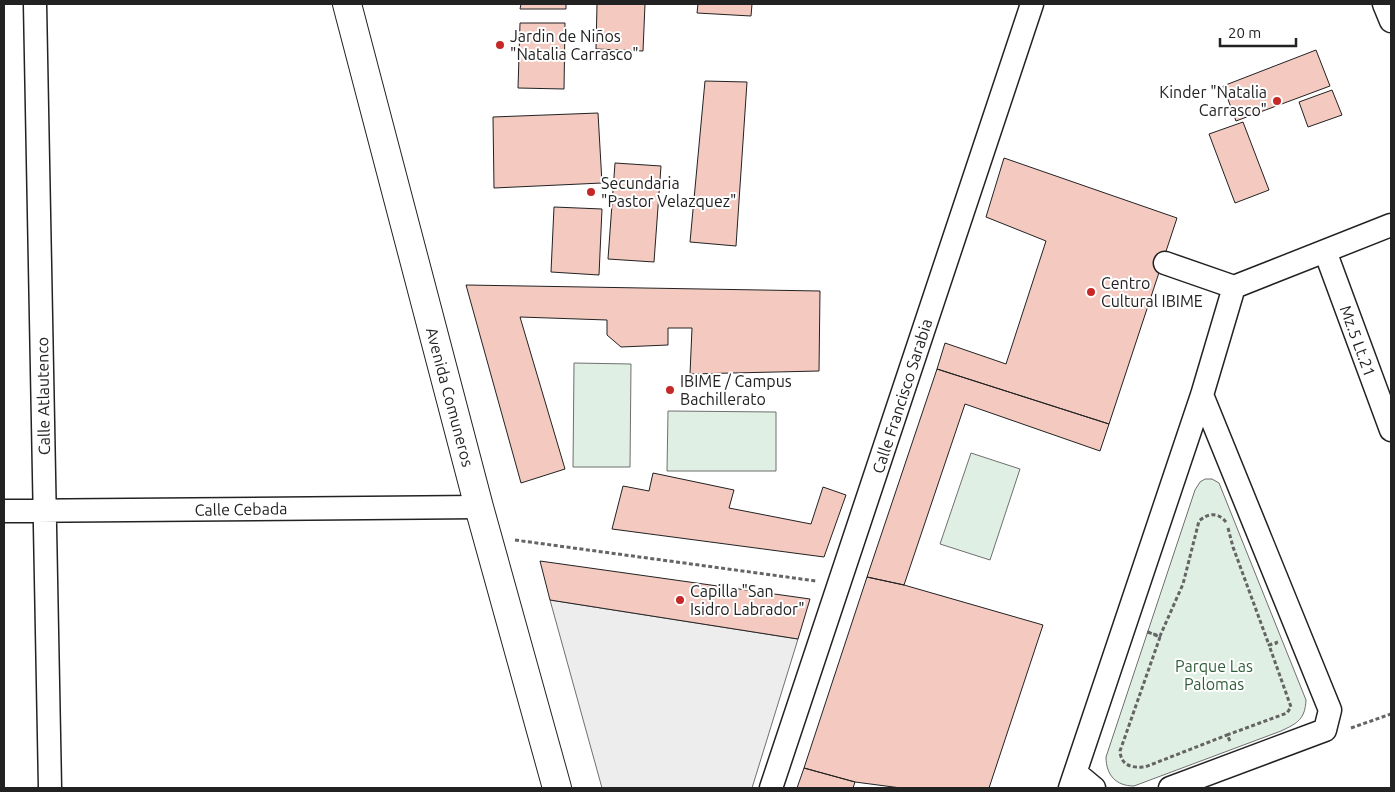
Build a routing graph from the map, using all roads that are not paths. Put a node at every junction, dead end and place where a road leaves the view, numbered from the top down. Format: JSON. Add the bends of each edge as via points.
{"nodes":[{"id":1,"x":35,"y":4,"type":"edge"},
{"id":2,"x":347,"y":4,"type":"edge"},
{"id":3,"x":1032,"y":4,"type":"edge"},
{"id":4,"x":1384,"y":4,"type":"edge"},
{"id":5,"x":1391,"y":21,"type":"edge"},
{"id":6,"x":1391,"y":225,"type":"edge"},
{"id":7,"x":1325,"y":251,"type":"junction"},
{"id":8,"x":1166,"y":263,"type":"dead end"},
{"id":9,"x":1234,"y":287,"type":"junction"},
{"id":10,"x":1202,"y":395,"type":"junction"},
{"id":11,"x":1391,"y":430,"type":"edge"},
{"id":12,"x":479,"y":507,"type":"junction"},
{"id":13,"x":4,"y":511,"type":"edge"},
{"id":14,"x":45,"y":511,"type":"junction"},
{"id":15,"x":1073,"y":781,"type":"edge"},
{"id":16,"x":50,"y":788,"type":"edge"},
{"id":17,"x":556,"y":788,"type":"edge"},
{"id":18,"x":771,"y":788,"type":"edge"},
{"id":19,"x":1094,"y":788,"type":"edge"},
{"id":20,"x":1170,"y":788,"type":"edge"}],
"edges":[{"from":1,"to":14,"type":"street","name":"Calle Atlautenco"},
{"from":2,"to":12,"type":"main road","name":"Avenida Comuneros"},
{"from":3,"to":18,"type":"street","name":"Calle Francisco Sarabia"},
{"from":4,"to":5,"type":"street"},
{"from":6,"to":7,"type":"street"},
{"from":7,"to":9,"type":"street"},
{"from":7,"to":11,"type":"street","name":"Mz.5 Lt.21"},
{"from":8,"to":9,"type":"street"},
{"from":9,"to":10,"type":"street"},
{"from":10,"to":15,"type":"street"},
{"from":10,"to":20,"type":"street","via":[[1330,710],[1325,730]]},
{"from":12,"to":14,"type":"street","name":"Calle Cebada"},
{"from":12,"to":17,"type":"main road","name":"Avenida Comuneros"},
{"from":13,"to":14,"type":"street","name":"Calle Cebada"},
{"from":14,"to":16,"type":"street","name":"Calle Atlautenco"},
{"from":15,"to":19,"type":"street"}]}
